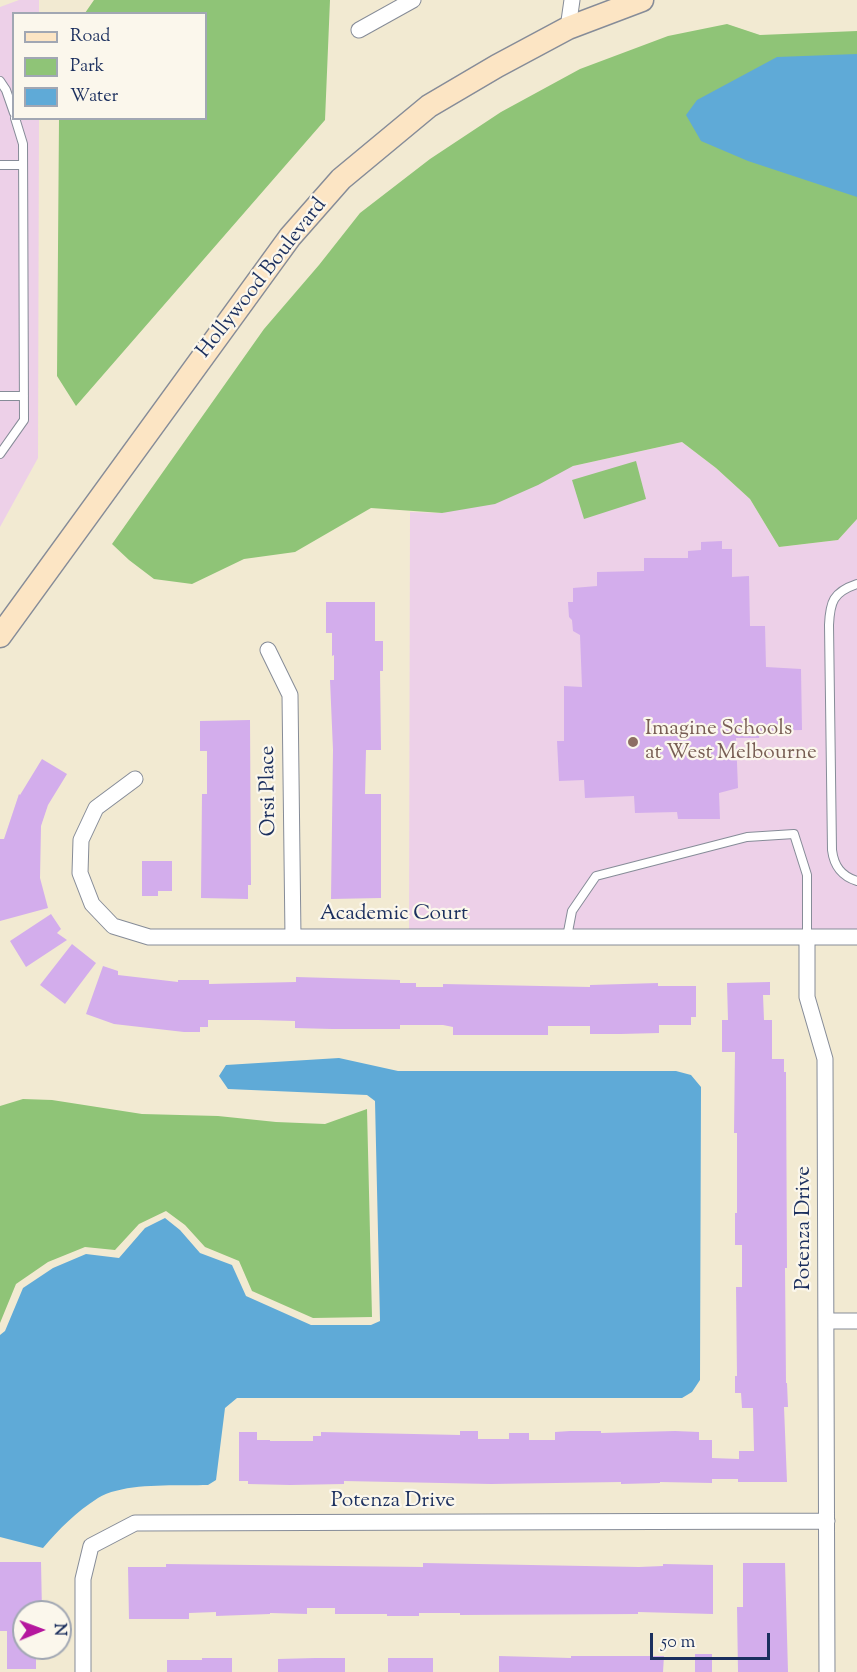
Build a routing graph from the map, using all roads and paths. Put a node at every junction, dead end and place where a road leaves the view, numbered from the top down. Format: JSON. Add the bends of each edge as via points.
{"nodes":[{"id":1,"x":413,"y":0,"type":"edge"},
{"id":2,"x":572,"y":0,"type":"edge"},
{"id":3,"x":642,"y":0,"type":"edge"},
{"id":4,"x":568,"y":28,"type":"junction"},
{"id":5,"x":359,"y":30,"type":"dead end"},
{"id":6,"x":0,"y":81,"type":"edge"},
{"id":7,"x":12,"y":107,"type":"edge"},
{"id":8,"x":16,"y":120,"type":"edge"},
{"id":9,"x":0,"y":165,"type":"edge"},
{"id":10,"x":23,"y":165,"type":"junction"},
{"id":11,"x":0,"y":396,"type":"edge"},
{"id":12,"x":24,"y":396,"type":"junction"},
{"id":13,"x":0,"y":454,"type":"edge"},
{"id":14,"x":857,"y":584,"type":"edge"},
{"id":15,"x":0,"y":636,"type":"edge"},
{"id":16,"x":268,"y":650,"type":"dead end"},
{"id":17,"x":135,"y":779,"type":"dead end"},
{"id":18,"x":857,"y":881,"type":"edge"},
{"id":19,"x":567,"y":936,"type":"junction"},
{"id":20,"x":293,"y":937,"type":"junction"},
{"id":21,"x":807,"y":937,"type":"junction"},
{"id":22,"x":857,"y":937,"type":"edge"},
{"id":23,"x":826,"y":1321,"type":"junction"},
{"id":24,"x":857,"y":1321,"type":"edge"},
{"id":25,"x":827,"y":1521,"type":"junction"},
{"id":26,"x":83,"y":1672,"type":"edge"},
{"id":27,"x":827,"y":1672,"type":"edge"}],
"edges":[{"from":1,"to":5,"type":"street"},
{"from":2,"to":4,"type":"street"},
{"from":3,"to":4,"type":"street","name":"Hollywood Boulevard"},
{"from":4,"to":15,"type":"street","name":"Hollywood Boulevard","via":[[429,106],[341,179],[290,237]]},
{"from":6,"to":7,"type":"lane"},
{"from":8,"to":10,"type":"lane","via":[[23,144]]},
{"from":9,"to":10,"type":"lane"},
{"from":10,"to":12,"type":"lane"},
{"from":11,"to":12,"type":"lane"},
{"from":12,"to":13,"type":"lane","via":[[24,420]]},
{"from":14,"to":18,"type":"lane","via":[[832,600],[829,625],[832,850],[837,867]]},
{"from":16,"to":20,"type":"street","name":"Orsi Place","via":[[290,695]]},
{"from":17,"to":20,"type":"street","name":"Academic Court","via":[[96,808],[81,840],[80,873],[92,904],[114,926],[149,937]]},
{"from":19,"to":20,"type":"street","name":"Academic Court"},
{"from":19,"to":21,"type":"street","name":"Academic Court"},
{"from":19,"to":21,"type":"lane","via":[[572,910],[596,876],[747,837],[795,834],[807,875]]},
{"from":21,"to":22,"type":"street","name":"Academic Court"},
{"from":21,"to":23,"type":"street","name":"Potenza Drive","via":[[807,997],[825,1059]]},
{"from":23,"to":24,"type":"street"},
{"from":23,"to":25,"type":"street","name":"Potenza Drive"},
{"from":25,"to":26,"type":"street","name":"Potenza Drive","via":[[135,1523],[91,1546],[83,1579]]},
{"from":25,"to":27,"type":"street","name":"Potenza Drive"}]}
